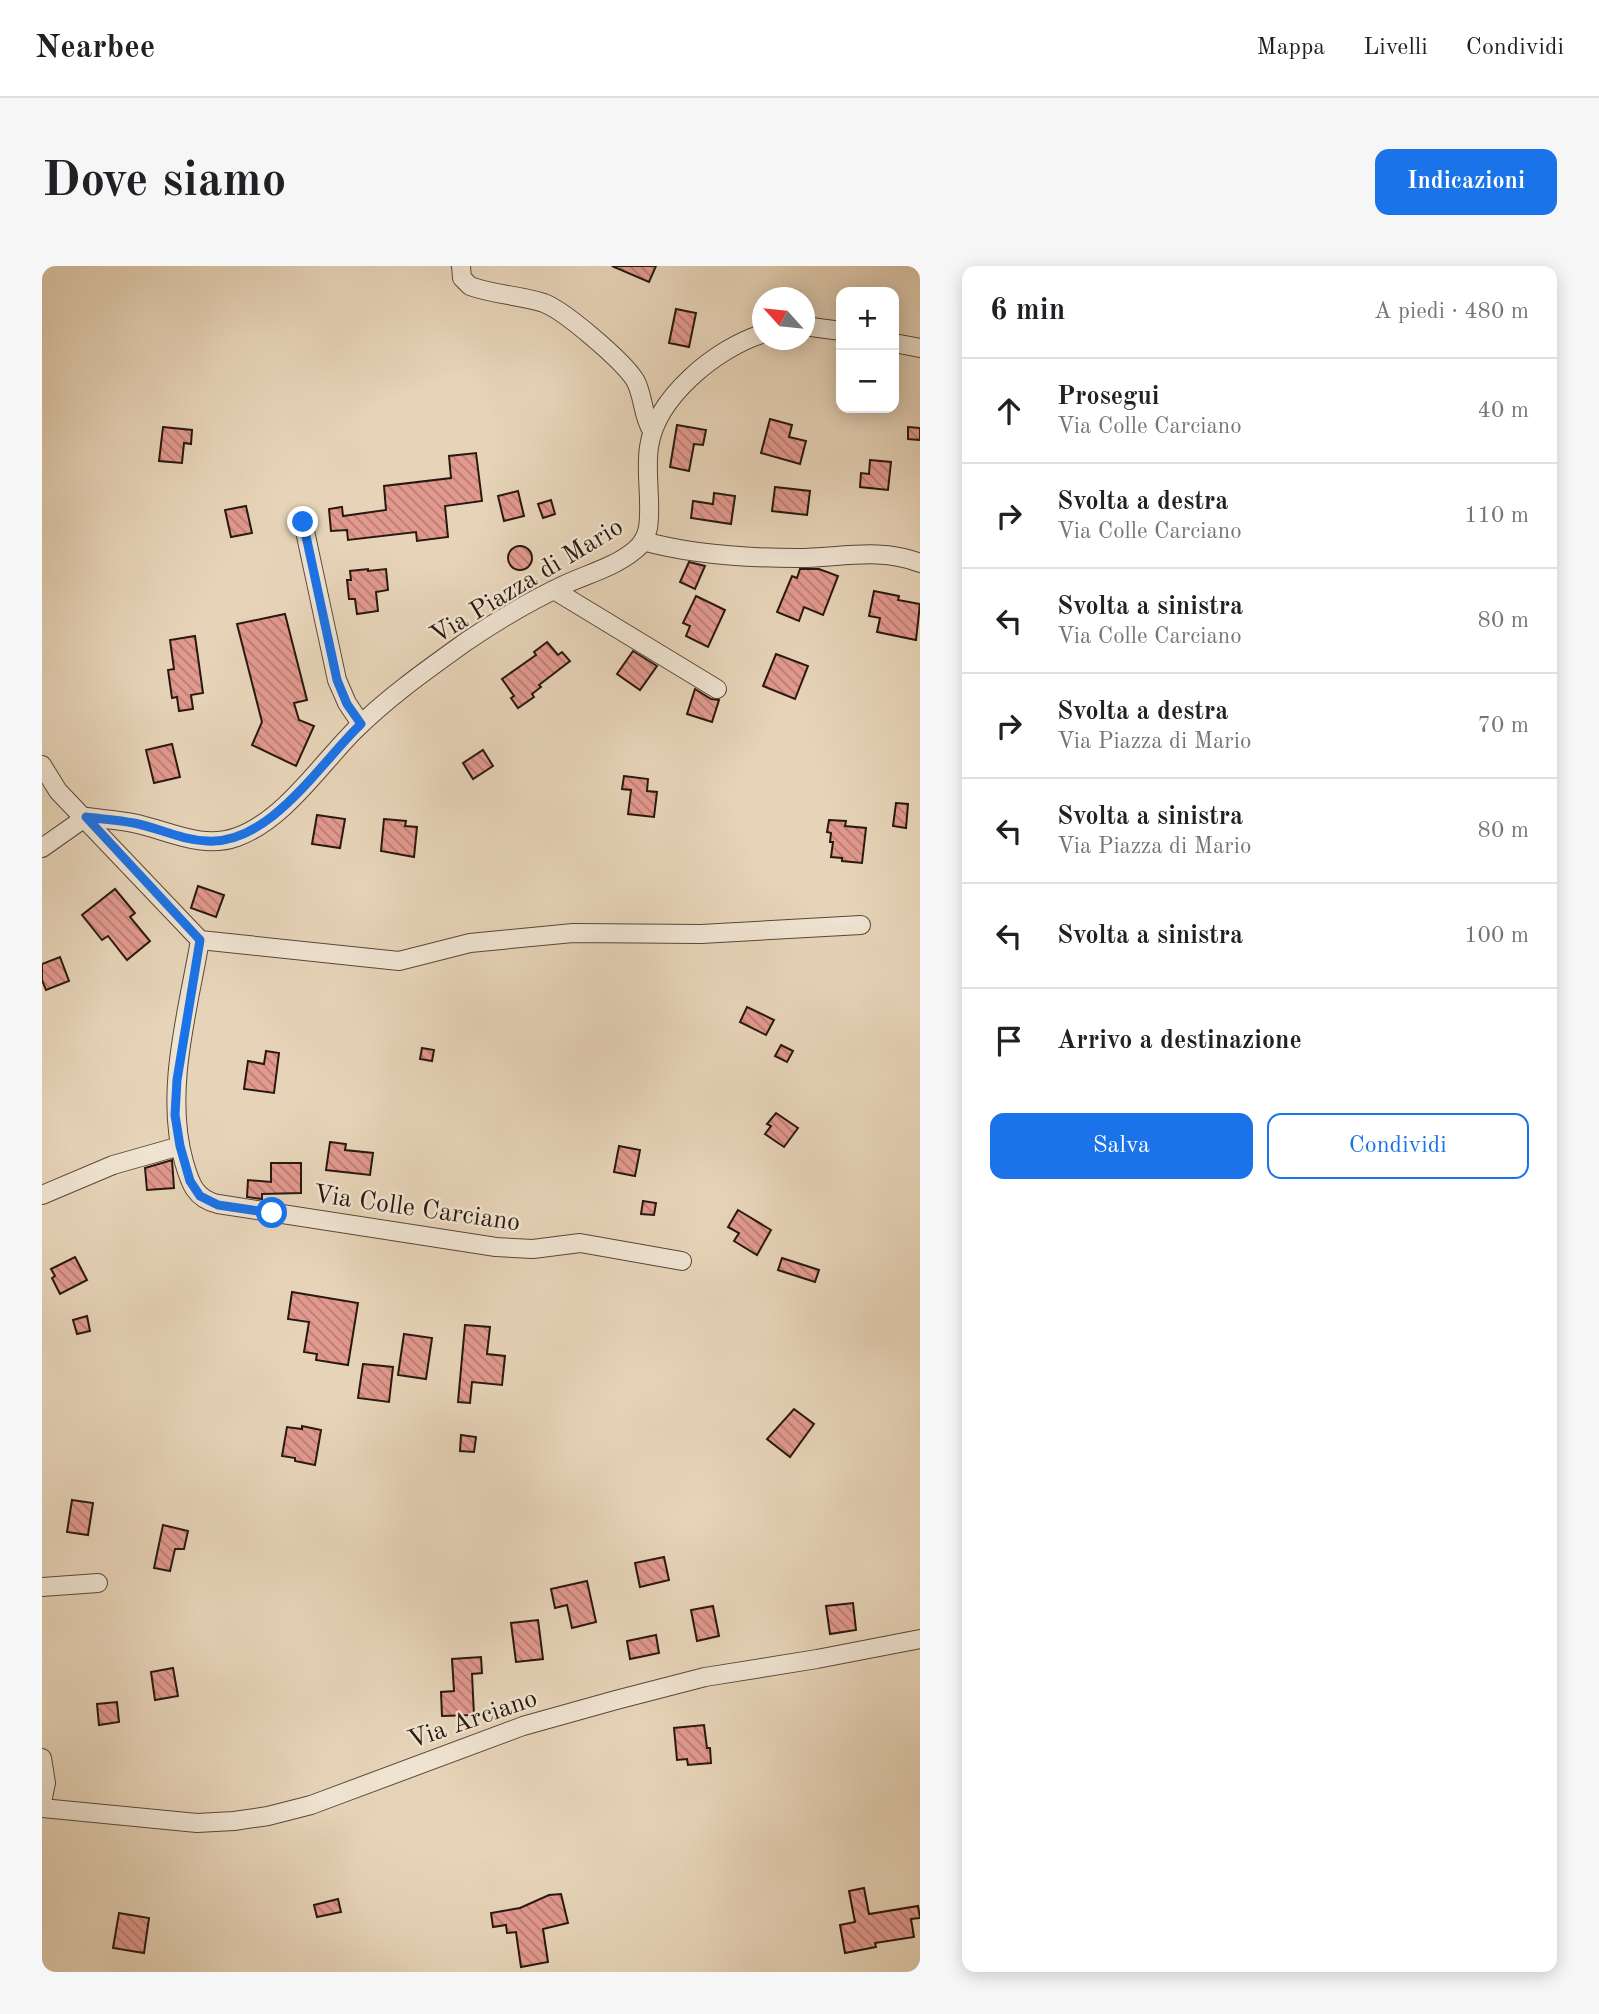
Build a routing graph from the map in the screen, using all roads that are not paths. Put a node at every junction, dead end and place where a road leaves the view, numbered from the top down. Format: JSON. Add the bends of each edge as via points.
{"nodes":[{"id":1,"x":461,"y":266,"type":"edge"},
{"id":2,"x":815,"y":327,"type":"edge"},
{"id":3,"x":836,"y":330,"type":"edge"},
{"id":4,"x":752,"y":338,"type":"edge"},
{"id":5,"x":899,"y":344,"type":"edge"},
{"id":6,"x":920,"y":348,"type":"edge"},
{"id":7,"x":652,"y":431,"type":"junction"},
{"id":8,"x":303,"y":522,"type":"dead end"},
{"id":9,"x":643,"y":541,"type":"junction"},
{"id":10,"x":920,"y":563,"type":"edge"},
{"id":11,"x":554,"y":590,"type":"junction"},
{"id":12,"x":717,"y":689,"type":"dead end"},
{"id":13,"x":361,"y":724,"type":"junction"},
{"id":14,"x":42,"y":765,"type":"edge"},
{"id":15,"x":86,"y":817,"type":"junction"},
{"id":16,"x":42,"y":848,"type":"edge"},
{"id":17,"x":860,"y":925,"type":"dead end"},
{"id":18,"x":200,"y":940,"type":"junction"},
{"id":19,"x":180,"y":1146,"type":"junction"},
{"id":20,"x":42,"y":1195,"type":"edge"},
{"id":21,"x":682,"y":1261,"type":"dead end"},
{"id":22,"x":98,"y":1583,"type":"dead end"},
{"id":23,"x":42,"y":1587,"type":"edge"},
{"id":24,"x":920,"y":1639,"type":"edge"},
{"id":25,"x":42,"y":1758,"type":"edge"},
{"id":26,"x":42,"y":1802,"type":"edge"},
{"id":27,"x":42,"y":1808,"type":"edge"}],
"edges":[{"from":1,"to":7,"type":"street","via":[[462,278],[470,286],[540,302],[576,322],[633,377]]},
{"from":2,"to":3,"type":"street"},
{"from":4,"to":7,"type":"street","name":"Via Piazza di Mario","via":[[702,369],[664,408]]},
{"from":5,"to":6,"type":"street"},
{"from":7,"to":9,"type":"street","name":"Via Piazza di Mario","via":[[647,460],[649,516]]},
{"from":8,"to":13,"type":"street","via":[[337,680]]},
{"from":9,"to":10,"type":"street","via":[[737,555],[885,555]]},
{"from":9,"to":11,"type":"street","name":"Via Piazza di Mario","via":[[619,561]]},
{"from":11,"to":12,"type":"street"},
{"from":11,"to":13,"type":"street","name":"Via Piazza di Mario","via":[[474,636]]},
{"from":13,"to":15,"type":"street","name":"Via Piazza di Mario","via":[[276,811],[253,830],[233,838],[205,841],[134,823]]},
{"from":14,"to":15,"type":"street","via":[[54,786]]},
{"from":15,"to":16,"type":"street"},
{"from":15,"to":18,"type":"street"},
{"from":17,"to":18,"type":"street","via":[[701,934],[573,933],[470,943],[399,961]]},
{"from":18,"to":19,"type":"street","name":"Via Colle Carciano","via":[[177,1080],[175,1115]]},
{"from":19,"to":20,"type":"street","via":[[113,1165]]},
{"from":19,"to":21,"type":"street","name":"Via Colle Carciano","via":[[194,1189],[218,1205],[496,1247],[580,1243]]},
{"from":22,"to":23,"type":"street"},
{"from":24,"to":27,"type":"street","name":"Via Arciano","via":[[705,1677],[616,1700],[523,1727],[311,1805],[268,1816],[197,1823]]},
{"from":25,"to":26,"type":"street","via":[[46,1783]]}]}
